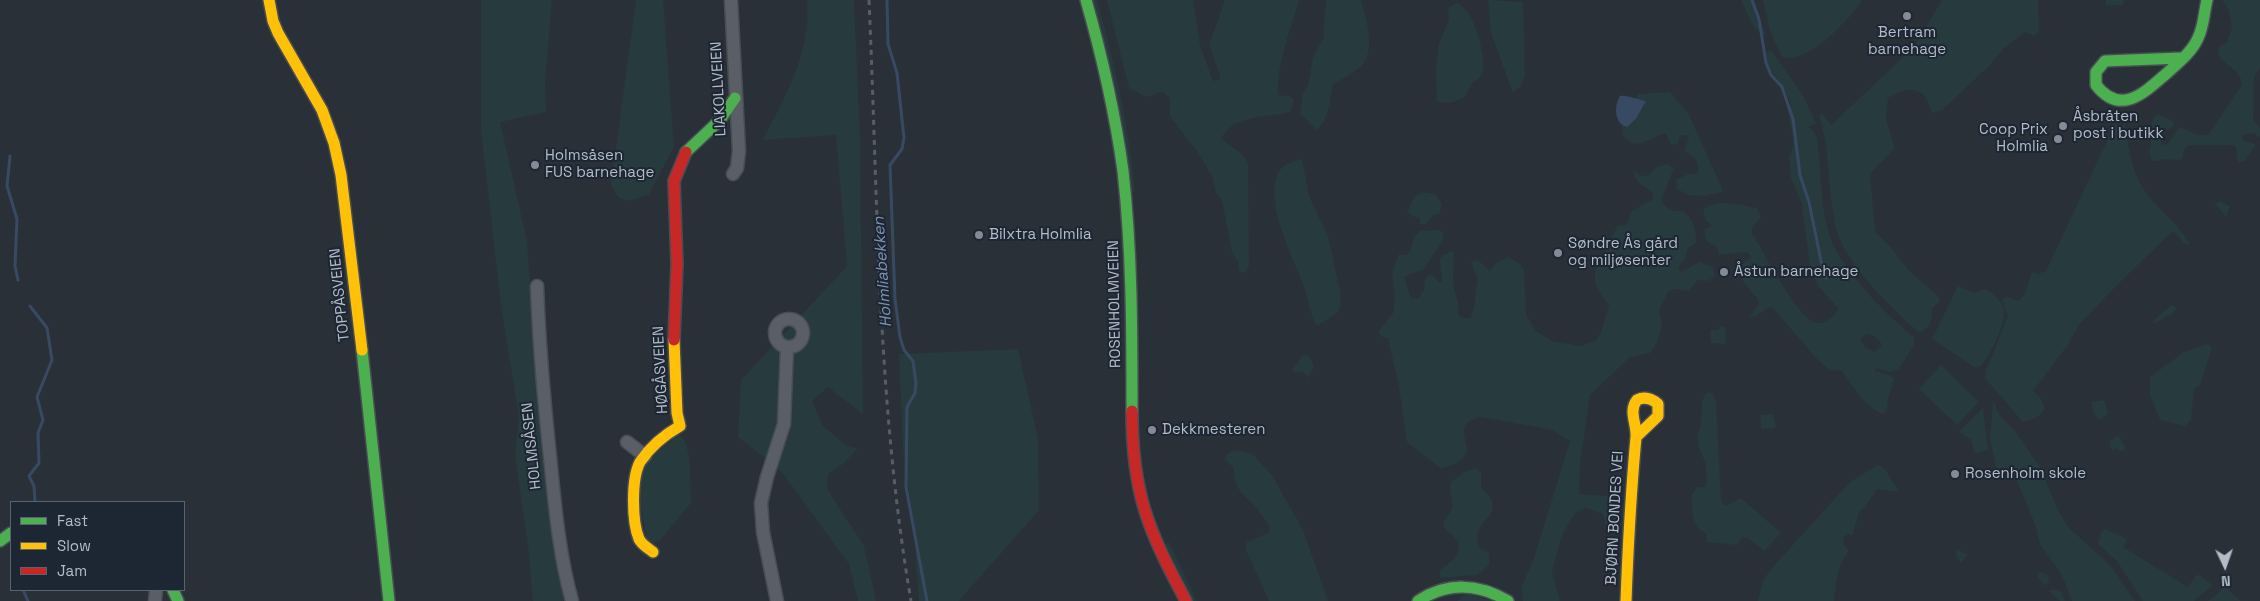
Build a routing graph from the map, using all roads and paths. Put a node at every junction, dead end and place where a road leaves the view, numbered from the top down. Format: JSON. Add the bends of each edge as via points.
{"nodes":[{"id":1,"x":269,"y":0,"type":"edge"},
{"id":2,"x":731,"y":0,"type":"edge"},
{"id":3,"x":1086,"y":0,"type":"edge"},
{"id":4,"x":2207,"y":0,"type":"edge"},
{"id":5,"x":2181,"y":58,"type":"junction"},
{"id":6,"x":735,"y":98,"type":"junction"},
{"id":7,"x":733,"y":174,"type":"dead end"},
{"id":8,"x":537,"y":286,"type":"dead end"},
{"id":9,"x":787,"y":347,"type":"dead end"},
{"id":10,"x":1636,"y":437,"type":"dead end"},
{"id":11,"x":628,"y":442,"type":"dead end"},
{"id":12,"x":645,"y":456,"type":"junction"},
{"id":13,"x":653,"y":552,"type":"dead end"},
{"id":14,"x":389,"y":601,"type":"edge"},
{"id":15,"x":572,"y":601,"type":"edge"},
{"id":16,"x":777,"y":601,"type":"edge"},
{"id":17,"x":1186,"y":601,"type":"edge"},
{"id":18,"x":1418,"y":601,"type":"edge"},
{"id":19,"x":1508,"y":601,"type":"edge"},
{"id":20,"x":1626,"y":601,"type":"edge"}],
"edges":[{"from":1,"to":14,"type":"street","name":"TOPPÅSVEIEN","via":[[273,21],[289,56],[324,115],[341,175]]},
{"from":2,"to":6,"type":"street","name":"LIAKOLLVEIEN"},
{"from":3,"to":17,"type":"street","name":"ROSENHOLMVEIEN","via":[[1111,94],[1125,192],[1136,481],[1154,539]]},
{"from":4,"to":5,"type":"street","via":[[2199,36]]},
{"from":5,"to":5,"type":"street","via":[[2134,100],[2119,100],[2103,93],[2096,85],[2096,72],[2105,62]]},
{"from":6,"to":7,"type":"street","name":"LIAKOLLVEIEN","via":[[739,151]]},
{"from":6,"to":12,"type":"street","name":"HØGÅSVEIEN","via":[[720,120],[684,154],[674,181],[676,264],[673,329],[680,426]]},
{"from":8,"to":15,"type":"street","name":"HOLMSÅSEN","via":[[555,516]]},
{"from":9,"to":16,"type":"street","via":[[784,424],[761,503],[763,532]]},
{"from":10,"to":20,"type":"street","name":"BJØRN BONDES VEI"},
{"from":11,"to":12,"type":"street"},
{"from":12,"to":13,"type":"street","name":"HØGÅSVEIEN","via":[[635,475],[637,532],[642,543]]},
{"from":18,"to":19,"type":"street","via":[[1432,592],[1456,586],[1487,590]]}]}
